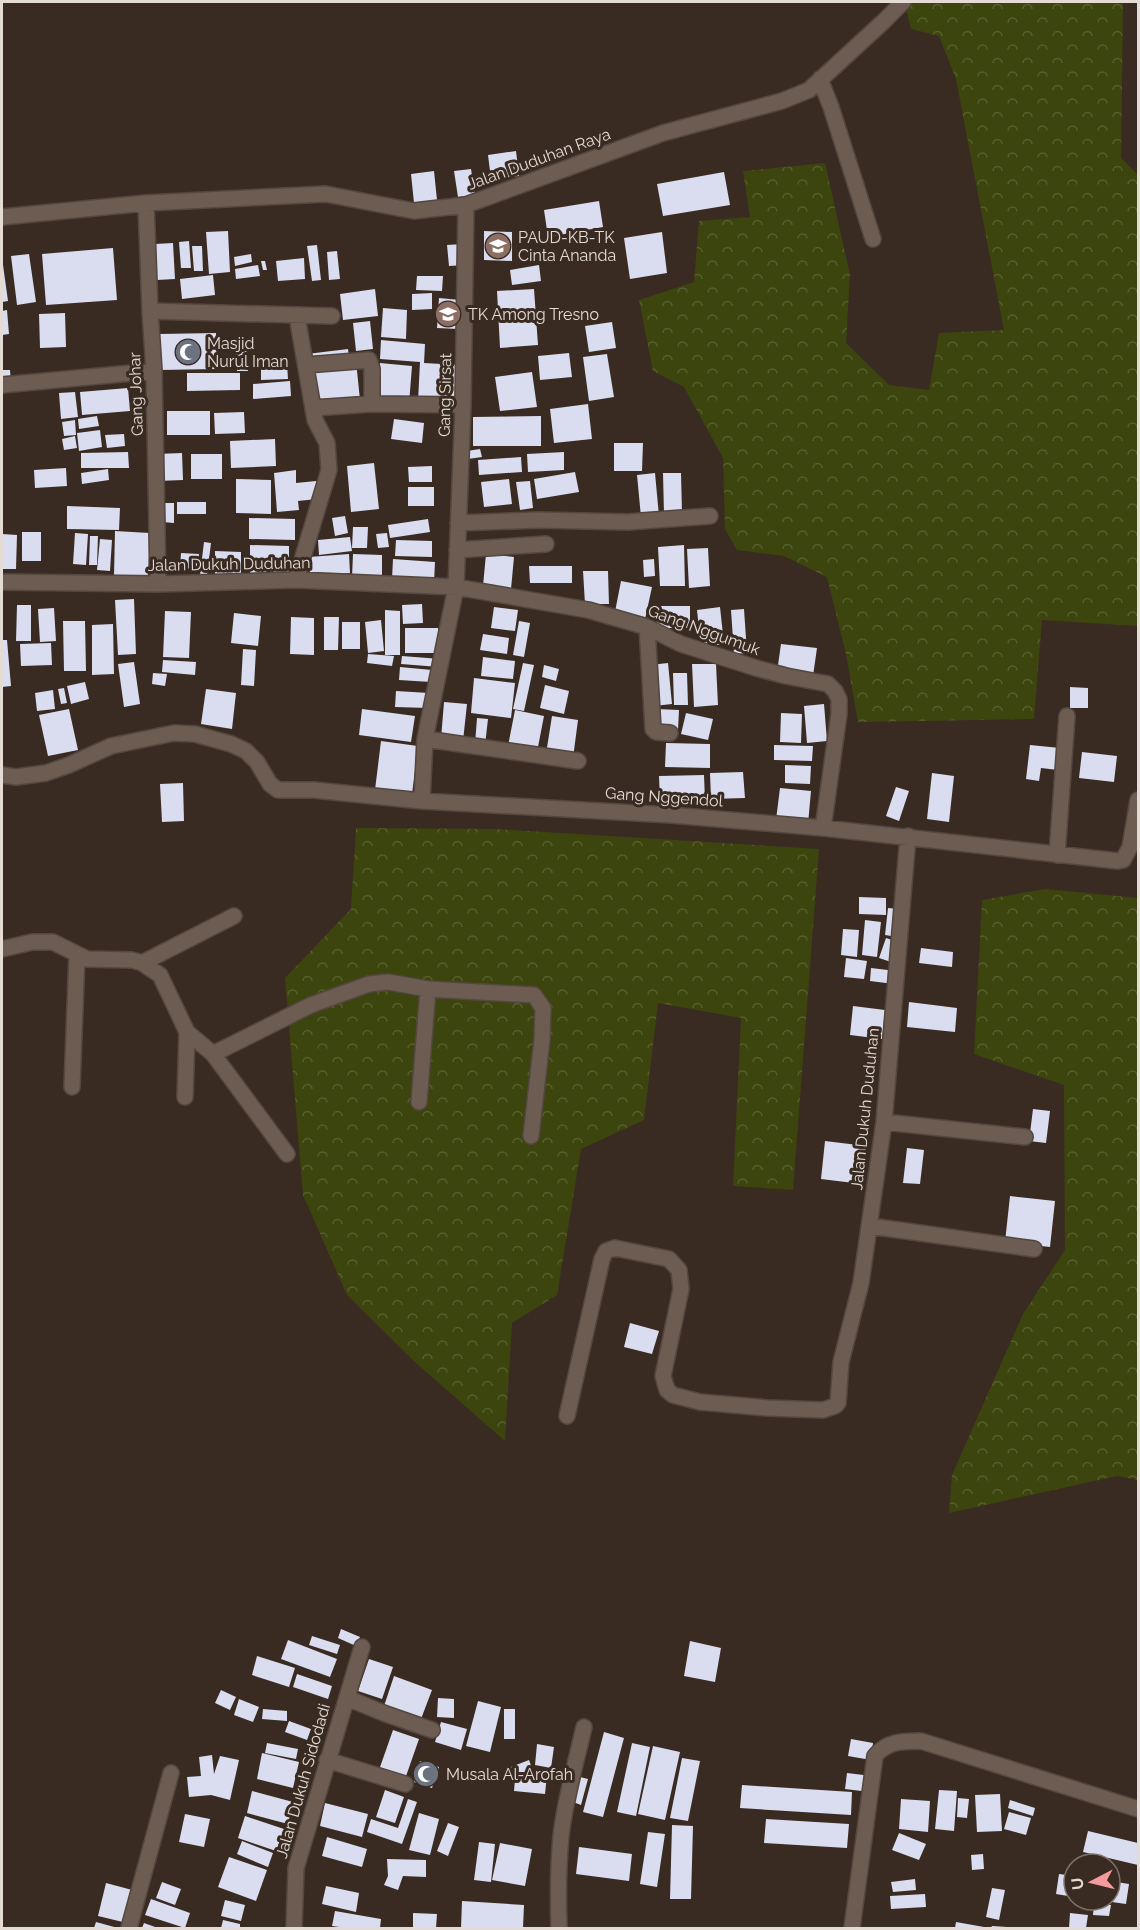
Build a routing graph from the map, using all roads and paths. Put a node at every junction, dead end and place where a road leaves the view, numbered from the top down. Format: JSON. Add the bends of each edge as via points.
{"nodes":[{"id":1,"x":903,"y":2,"type":"edge"},
{"id":2,"x":820,"y":79,"type":"junction"},
{"id":3,"x":146,"y":203,"type":"junction"},
{"id":4,"x":466,"y":205,"type":"junction"},
{"id":5,"x":2,"y":217,"type":"edge"},
{"id":6,"x":873,"y":238,"type":"dead end"},
{"id":7,"x":150,"y":311,"type":"junction"},
{"id":8,"x":297,"y":316,"type":"junction"},
{"id":9,"x":332,"y":316,"type":"dead end"},
{"id":10,"x":306,"y":365,"type":"junction"},
{"id":11,"x":154,"y":371,"type":"junction"},
{"id":12,"x":2,"y":385,"type":"edge"},
{"id":13,"x":372,"y":404,"type":"junction"},
{"id":14,"x":463,"y":405,"type":"junction"},
{"id":15,"x":313,"y":408,"type":"junction"},
{"id":16,"x":710,"y":516,"type":"dead end"},
{"id":17,"x":458,"y":524,"type":"junction"},
{"id":18,"x":546,"y":544,"type":"dead end"},
{"id":19,"x":457,"y":550,"type":"junction"},
{"id":20,"x":296,"y":580,"type":"junction"},
{"id":21,"x":2,"y":582,"type":"edge"},
{"id":22,"x":158,"y":584,"type":"junction"},
{"id":23,"x":456,"y":587,"type":"junction"},
{"id":24,"x":647,"y":627,"type":"junction"},
{"id":25,"x":1067,"y":716,"type":"dead end"},
{"id":26,"x":670,"y":733,"type":"dead end"},
{"id":27,"x":425,"y":740,"type":"junction"},
{"id":28,"x":578,"y":761,"type":"dead end"},
{"id":29,"x":2,"y":775,"type":"edge"},
{"id":30,"x":1138,"y":800,"type":"edge"},
{"id":31,"x":422,"y":801,"type":"junction"},
{"id":32,"x":823,"y":828,"type":"junction"},
{"id":33,"x":908,"y":836,"type":"junction"},
{"id":34,"x":1057,"y":855,"type":"junction"},
{"id":35,"x":234,"y":916,"type":"dead end"},
{"id":36,"x":2,"y":949,"type":"edge"},
{"id":37,"x":77,"y":954,"type":"junction"},
{"id":38,"x":142,"y":963,"type":"junction"},
{"id":39,"x":428,"y":988,"type":"junction"},
{"id":40,"x":188,"y":1032,"type":"junction"},
{"id":41,"x":213,"y":1054,"type":"junction"},
{"id":42,"x":72,"y":1087,"type":"dead end"},
{"id":43,"x":186,"y":1097,"type":"dead end"},
{"id":44,"x":419,"y":1102,"type":"dead end"},
{"id":45,"x":884,"y":1122,"type":"junction"},
{"id":46,"x":531,"y":1136,"type":"dead end"},
{"id":47,"x":1025,"y":1137,"type":"dead end"},
{"id":48,"x":287,"y":1154,"type":"dead end"},
{"id":49,"x":870,"y":1226,"type":"junction"},
{"id":50,"x":1034,"y":1249,"type":"dead end"},
{"id":51,"x":567,"y":1416,"type":"dead end"},
{"id":52,"x":362,"y":1647,"type":"dead end"},
{"id":53,"x":347,"y":1698,"type":"junction"},
{"id":54,"x":584,"y":1727,"type":"dead end"},
{"id":55,"x":432,"y":1731,"type":"dead end"},
{"id":56,"x":327,"y":1760,"type":"junction"},
{"id":57,"x":171,"y":1773,"type":"dead end"},
{"id":58,"x":405,"y":1784,"type":"dead end"},
{"id":59,"x":1138,"y":1809,"type":"edge"},
{"id":60,"x":129,"y":1929,"type":"edge"},
{"id":61,"x":294,"y":1929,"type":"edge"},
{"id":62,"x":559,"y":1929,"type":"edge"},
{"id":63,"x":852,"y":1929,"type":"edge"}],
"edges":[{"from":1,"to":2,"type":"street","name":"Jalan Duduhan Raya"},
{"from":2,"to":4,"type":"street","name":"Jalan Duduhan Raya","via":[[808,90],[782,101],[663,133]]},
{"from":2,"to":6,"type":"street"},
{"from":3,"to":4,"type":"street","name":"Jalan Duduhan Raya","via":[[326,194],[414,211]]},
{"from":3,"to":5,"type":"street","name":"Jalan Duduhan Raya"},
{"from":3,"to":7,"type":"street","name":"Gang Johar"},
{"from":4,"to":14,"type":"street","name":"Gang Sirsat"},
{"from":7,"to":8,"type":"street"},
{"from":7,"to":11,"type":"street","name":"Gang Johar"},
{"from":8,"to":9,"type":"street"},
{"from":8,"to":10,"type":"street"},
{"from":10,"to":13,"type":"street","via":[[369,360]]},
{"from":10,"to":15,"type":"street"},
{"from":11,"to":12,"type":"street"},
{"from":11,"to":22,"type":"street","name":"Gang Johar"},
{"from":13,"to":14,"type":"street"},
{"from":13,"to":15,"type":"street"},
{"from":14,"to":17,"type":"street","name":"Gang Sirsat"},
{"from":15,"to":20,"type":"street","via":[[327,443],[329,470]]},
{"from":16,"to":17,"type":"street","via":[[628,522],[538,520]]},
{"from":17,"to":19,"type":"street","name":"Gang Sirsat"},
{"from":18,"to":19,"type":"street"},
{"from":19,"to":23,"type":"street","name":"Gang Sirsat"},
{"from":20,"to":22,"type":"street","name":"Jalan Dukuh Duduhan"},
{"from":20,"to":23,"type":"street","name":"Jalan Dukuh Duduhan"},
{"from":21,"to":22,"type":"street","name":"Jalan Dukuh Duduhan"},
{"from":23,"to":24,"type":"street","name":"Gang Nggumuk","via":[[588,610]]},
{"from":23,"to":27,"type":"street"},
{"from":24,"to":26,"type":"street","via":[[653,729]]},
{"from":24,"to":32,"type":"street","name":"Gang Nggumuk","via":[[681,644],[756,668],[828,684],[836,691],[839,714]]},
{"from":25,"to":34,"type":"street"},
{"from":27,"to":28,"type":"street"},
{"from":27,"to":31,"type":"street"},
{"from":29,"to":31,"type":"street","name":"Gang Nggendol","via":[[46,773],[111,746],[174,733],[195,734],[246,750],[270,784],[278,789]]},
{"from":30,"to":34,"type":"street","name":"Gang Nggendol","via":[[1130,847],[1123,860]]},
{"from":31,"to":32,"type":"street","name":"Gang Nggendol"},
{"from":32,"to":33,"type":"street","name":"Gang Nggendol"},
{"from":33,"to":34,"type":"street","name":"Gang Nggendol"},
{"from":33,"to":45,"type":"street","name":"Jalan Dukuh Duduhan"},
{"from":35,"to":38,"type":"street"},
{"from":36,"to":37,"type":"street","via":[[53,942]]},
{"from":37,"to":38,"type":"street"},
{"from":37,"to":42,"type":"street"},
{"from":38,"to":40,"type":"street","via":[[160,975]]},
{"from":39,"to":41,"type":"street","via":[[388,982],[369,984],[311,1005]]},
{"from":39,"to":44,"type":"street"},
{"from":39,"to":46,"type":"street","via":[[534,995],[543,1008]]},
{"from":40,"to":41,"type":"street"},
{"from":40,"to":43,"type":"street"},
{"from":41,"to":48,"type":"street"},
{"from":45,"to":47,"type":"street"},
{"from":45,"to":49,"type":"street","name":"Jalan Dukuh Duduhan"},
{"from":49,"to":50,"type":"street"},
{"from":49,"to":51,"type":"street","name":"Jalan Dukuh Duduhan","via":[[835,1407],[823,1410],[737,1406],[673,1395],[666,1390],[663,1376],[681,1288],[679,1270],[669,1259],[610,1248],[602,1259]]},
{"from":52,"to":53,"type":"street","name":"Jalan Dukuh Sidodadi"},
{"from":53,"to":55,"type":"street"},
{"from":53,"to":56,"type":"street","name":"Jalan Dukuh Sidodadi"},
{"from":54,"to":62,"type":"street","via":[[561,1834]]},
{"from":56,"to":58,"type":"street"},
{"from":56,"to":61,"type":"street","name":"Jalan Dukuh Sidodadi","via":[[296,1868]]},
{"from":57,"to":60,"type":"street"},
{"from":59,"to":63,"type":"street","via":[[921,1740],[891,1743],[876,1756]]}]}
